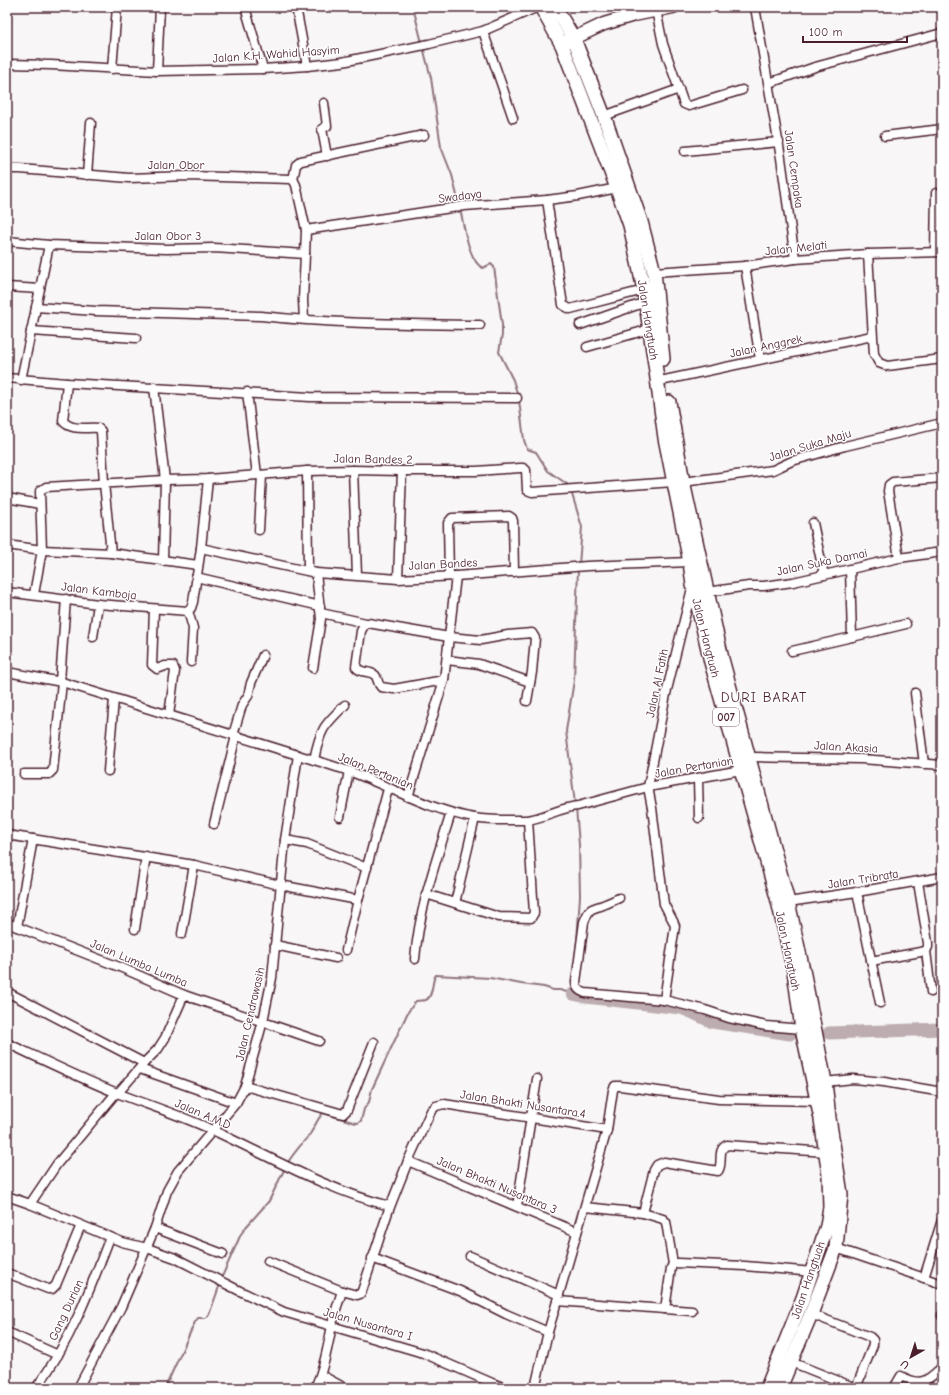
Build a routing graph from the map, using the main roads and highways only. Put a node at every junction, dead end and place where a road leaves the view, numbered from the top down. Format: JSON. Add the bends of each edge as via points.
{"nodes":[{"id":1,"x":541,"y":7,"type":"edge"},
{"id":2,"x":555,"y":7,"type":"edge"},
{"id":3,"x":673,"y":7,"type":"edge"},
{"id":4,"x":568,"y":42,"type":"junction"},
{"id":5,"x":636,"y":224,"type":"junction"},
{"id":6,"x":679,"y":482,"type":"junction"},
{"id":7,"x":686,"y":516,"type":"junction"},
{"id":8,"x":825,"y":1119,"type":"junction"},
{"id":9,"x":766,"y":1388,"type":"edge"},
{"id":10,"x":780,"y":1388,"type":"edge"}],
"edges":[{"from":1,"to":4,"type":"highway","name":"Jalan Hangtuah"},
{"from":2,"to":4,"type":"highway","name":"Jalan Hangtuah"},
{"from":3,"to":4,"type":"main road","via":[[634,14],[604,24]]},
{"from":4,"to":5,"type":"highway","name":"Jalan Hangtuah","number":"007","via":[[617,188]]},
{"from":4,"to":5,"type":"highway","name":"Jalan Hangtuah","number":"007","via":[[604,116]]},
{"from":5,"to":6,"type":"highway","name":"Jalan Hangtuah","number":"007","via":[[664,438]]},
{"from":5,"to":6,"type":"highway","name":"Jalan Hangtuah","number":"007","via":[[654,272]]},
{"from":6,"to":7,"type":"highway","name":"Jalan Hangtuah","number":"007"},
{"from":7,"to":8,"type":"highway","name":"Jalan Hangtuah","number":"007","via":[[788,902],[825,1082]]},
{"from":7,"to":8,"type":"highway","name":"Jalan Hangtuah","number":"007","via":[[693,585],[710,662],[778,901],[794,971],[802,1029],[817,1101]]},
{"from":8,"to":9,"type":"highway","name":"Jalan Hangtuah","number":"007","via":[[830,1207],[827,1226],[813,1272]]},
{"from":8,"to":10,"type":"highway","name":"Jalan Hangtuah","number":"007","via":[[841,1194],[836,1248]]}]}
